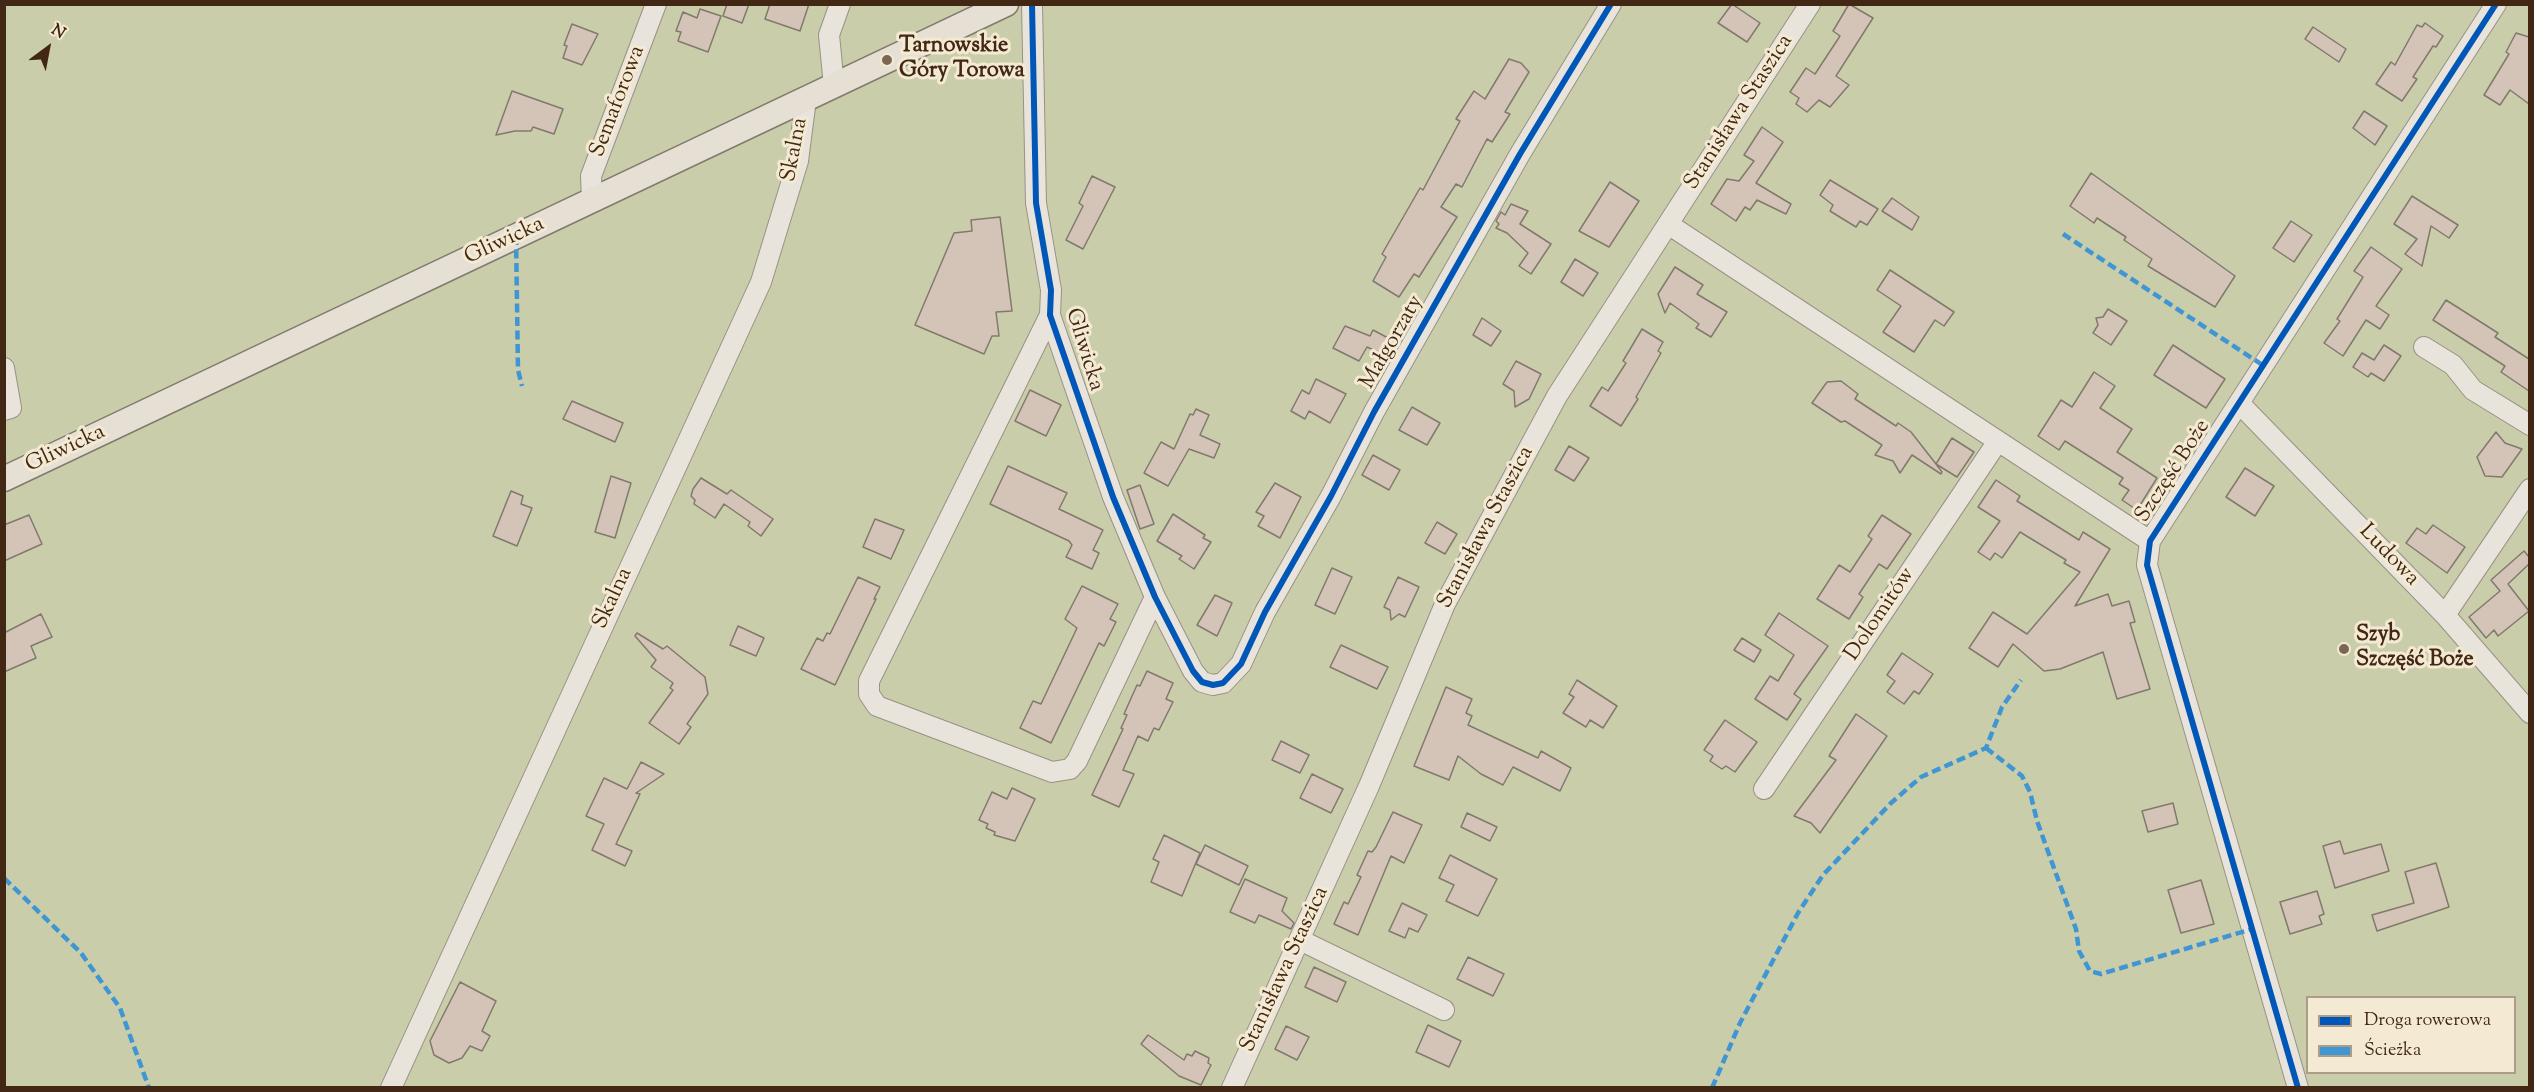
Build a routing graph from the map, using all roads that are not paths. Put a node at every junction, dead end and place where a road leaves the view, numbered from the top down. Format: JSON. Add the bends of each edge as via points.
{"nodes":[{"id":1,"x":656,"y":4,"type":"edge"},
{"id":2,"x":840,"y":4,"type":"edge"},
{"id":3,"x":1006,"y":4,"type":"edge"},
{"id":4,"x":1032,"y":4,"type":"edge"},
{"id":5,"x":1611,"y":4,"type":"edge"},
{"id":6,"x":1810,"y":4,"type":"edge"},
{"id":7,"x":2496,"y":4,"type":"edge"},
{"id":8,"x":834,"y":86,"type":"junction"},
{"id":9,"x":806,"y":99,"type":"junction"},
{"id":10,"x":592,"y":201,"type":"junction"},
{"id":11,"x":1668,"y":224,"type":"junction"},
{"id":12,"x":1050,"y":315,"type":"junction"},
{"id":13,"x":2424,"y":347,"type":"dead end"},
{"id":14,"x":4,"y":368,"type":"edge"},
{"id":15,"x":2240,"y":404,"type":"junction"},
{"id":16,"x":4,"y":410,"type":"edge"},
{"id":17,"x":2529,"y":425,"type":"edge"},
{"id":18,"x":1998,"y":441,"type":"junction"},
{"id":19,"x":4,"y":479,"type":"edge"},
{"id":20,"x":2529,"y":489,"type":"edge"},
{"id":21,"x":2150,"y":541,"type":"junction"},
{"id":22,"x":1155,"y":597,"type":"junction"},
{"id":23,"x":2445,"y":615,"type":"junction"},
{"id":24,"x":1202,"y":682,"type":"joint"},
{"id":25,"x":2529,"y":713,"type":"edge"},
{"id":26,"x":1764,"y":789,"type":"dead end"},
{"id":27,"x":1300,"y":940,"type":"junction"},
{"id":28,"x":1443,"y":1010,"type":"dead end"},
{"id":29,"x":391,"y":1088,"type":"edge"},
{"id":30,"x":1232,"y":1088,"type":"edge"},
{"id":31,"x":2298,"y":1088,"type":"edge"}],
"edges":[{"from":1,"to":10,"type":"street","name":"Semaforowa","via":[[591,176]]},
{"from":2,"to":8,"type":"street","via":[[829,35]]},
{"from":3,"to":8,"type":"main road","name":"Gliwicka"},
{"from":4,"to":12,"type":"street","name":"Gliwicka","via":[[1036,203],[1051,290]]},
{"from":5,"to":24,"type":"street","name":"Małgorzaty","via":[[1520,154],[1374,412],[1265,612],[1241,664],[1223,683]]},
{"from":6,"to":11,"type":"street","name":"Stanisława Staszica"},
{"from":7,"to":15,"type":"street","name":"Szczęść Boże"},
{"from":8,"to":9,"type":"main road","name":"Gliwicka"},
{"from":9,"to":10,"type":"main road","name":"Gliwicka"},
{"from":9,"to":29,"type":"street","name":"Skalna","via":[[798,161],[761,282]]},
{"from":10,"to":19,"type":"main road","name":"Gliwicka"},
{"from":11,"to":18,"type":"street"},
{"from":11,"to":27,"type":"street","name":"Stanisława Staszica","via":[[1557,396],[1444,604]]},
{"from":12,"to":22,"type":"street","name":"Gliwicka","via":[[1113,497]]},
{"from":12,"to":22,"type":"street","name":"Gliwicka","via":[[869,681],[869,694],[877,706],[1053,772],[1070,769]]},
{"from":13,"to":17,"type":"street","via":[[2453,365],[2473,390]]},
{"from":14,"to":16,"type":"street","via":[[11,408]]},
{"from":15,"to":21,"type":"street","name":"Szczęść Boże"},
{"from":15,"to":23,"type":"street","name":"Ludowa"},
{"from":18,"to":21,"type":"street"},
{"from":18,"to":26,"type":"street","name":"Dolomitów"},
{"from":20,"to":23,"type":"street"},
{"from":21,"to":31,"type":"street","name":"Szczęść Boże","via":[[2147,565]]},
{"from":22,"to":24,"type":"street","name":"Gliwicka"},
{"from":23,"to":25,"type":"street","name":"Ludowa"},
{"from":27,"to":28,"type":"street"},
{"from":27,"to":30,"type":"street","name":"Stanisława Staszica"}]}
